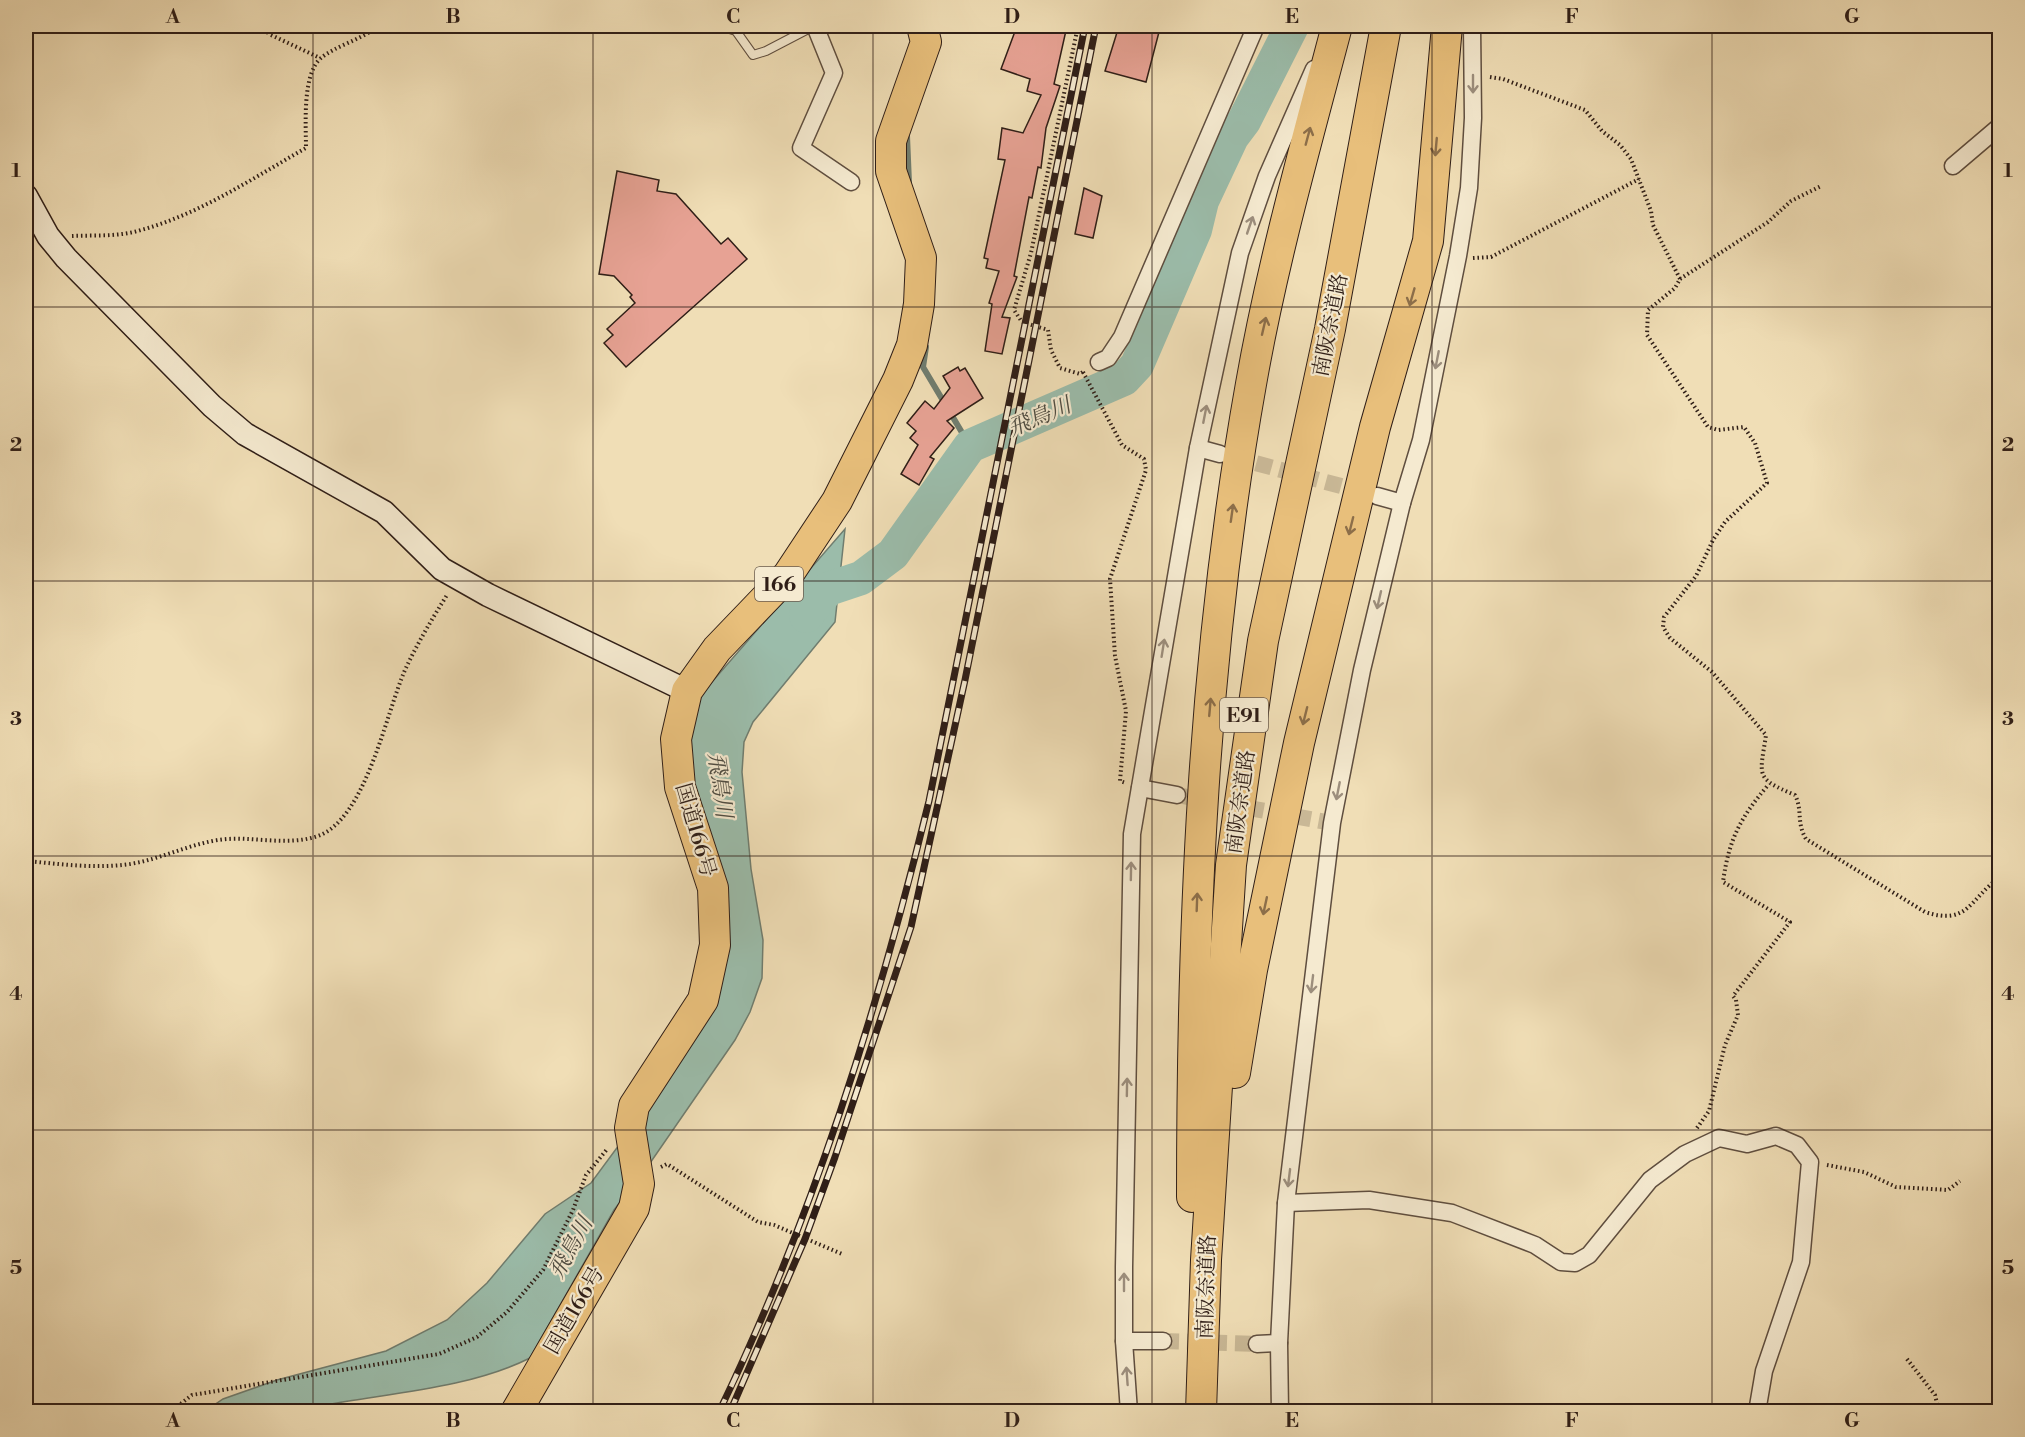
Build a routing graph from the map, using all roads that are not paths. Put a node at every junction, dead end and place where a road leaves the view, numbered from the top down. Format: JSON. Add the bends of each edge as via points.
{"nodes":[{"id":1,"x":721,"y":26,"type":"edge"},
{"id":2,"x":814,"y":26,"type":"edge"},
{"id":3,"x":922,"y":26,"type":"edge"},
{"id":4,"x":1256,"y":26,"type":"edge"},
{"id":5,"x":1335,"y":26,"type":"edge"},
{"id":6,"x":1447,"y":26,"type":"edge"},
{"id":7,"x":1472,"y":26,"type":"edge"},
{"id":8,"x":1379,"y":28,"type":"edge"},
{"id":9,"x":2000,"y":126,"type":"edge"},
{"id":10,"x":1953,"y":166,"type":"dead end"},
{"id":11,"x":851,"y":182,"type":"dead end"},
{"id":12,"x":26,"y":196,"type":"edge"},
{"id":13,"x":1099,"y":362,"type":"road end"},
{"id":14,"x":1198,"y":448,"type":"junction"},
{"id":15,"x":1220,"y":453,"type":"tunnel mouth"},
{"id":16,"x":1377,"y":496,"type":"tunnel mouth"},
{"id":17,"x":1402,"y":503,"type":"junction"},
{"id":18,"x":687,"y":691,"type":"junction"},
{"id":19,"x":1140,"y":788,"type":"junction"},
{"id":20,"x":1178,"y":795,"type":"tunnel mouth"},
{"id":21,"x":1286,"y":1203,"type":"junction"},
{"id":22,"x":1199,"y":1257,"type":"junction"},
{"id":23,"x":1124,"y":1341,"type":"junction"},
{"id":24,"x":1164,"y":1341,"type":"tunnel mouth"},
{"id":25,"x":1279,"y":1343,"type":"junction"},
{"id":26,"x":1257,"y":1344,"type":"tunnel mouth"},
{"id":27,"x":516,"y":1412,"type":"edge"},
{"id":28,"x":1129,"y":1412,"type":"edge"},
{"id":29,"x":1188,"y":1412,"type":"edge"},
{"id":30,"x":1201,"y":1412,"type":"edge"},
{"id":31,"x":1280,"y":1412,"type":"edge"},
{"id":32,"x":1757,"y":1412,"type":"edge"}],
"edges":[{"from":1,"to":2,"type":"lane","via":[[736,31],[753,55]]},
{"from":2,"to":11,"type":"street","via":[[834,73],[801,148]]},
{"from":3,"to":18,"type":"highway","name":"国道166号","number":"166","via":[[926,42],[891,141],[891,171],[921,258],[912,345],[837,501],[788,575],[717,649]]},
{"from":4,"to":13,"type":"street","via":[[1122,337],[1108,358]]},
{"from":14,"to":5,"type":"street","one_way":true,"via":[[1240,253],[1267,176]]},
{"from":22,"to":5,"type":"highway","one_way":true,"via":[[1192,1054],[1199,848],[1217,618],[1251,383]]},
{"from":6,"to":22,"type":"highway","one_way":true,"via":[[1428,241],[1376,427],[1299,743]]},
{"from":7,"to":17,"type":"street","one_way":true,"via":[[1469,188],[1421,440]]},
{"from":8,"to":22,"type":"highway","name":"南阪奈道路","number":"E91","via":[[1330,329],[1263,641],[1231,865]]},
{"from":9,"to":10,"type":"street"},
{"from":12,"to":18,"type":"street","via":[[48,236],[66,258],[212,406],[245,434],[384,512],[442,569]]},
{"from":14,"to":15,"type":"street"},
{"from":19,"to":14,"type":"street","one_way":true},
{"from":16,"to":17,"type":"street"},
{"from":17,"to":21,"type":"street","one_way":true,"via":[[1362,669],[1332,823]]},
{"from":18,"to":27,"type":"highway","name":"国道166号","number":"166","via":[[676,739],[680,786],[713,888],[715,945],[703,1000],[634,1106],[631,1124],[638,1187],[634,1208]]},
{"from":19,"to":20,"type":"street"},
{"from":23,"to":19,"type":"street","one_way":true,"via":[[1132,834]]},
{"from":21,"to":25,"type":"street"},
{"from":21,"to":32,"type":"street","via":[[1369,1200],[1452,1213],[1535,1245],[1561,1262],[1575,1263],[1589,1255],[1650,1180],[1685,1154],[1719,1138],[1747,1144],[1776,1136],[1797,1145],[1810,1162],[1801,1262],[1764,1371]]},
{"from":22,"to":29,"type":"highway","name":"南阪奈道路","number":"E91"},
{"from":22,"to":30,"type":"highway","name":"南阪奈道路","number":"E91"},
{"from":23,"to":24,"type":"street"},
{"from":28,"to":23,"type":"street","one_way":true},
{"from":25,"to":26,"type":"street"},
{"from":25,"to":31,"type":"street"}]}
